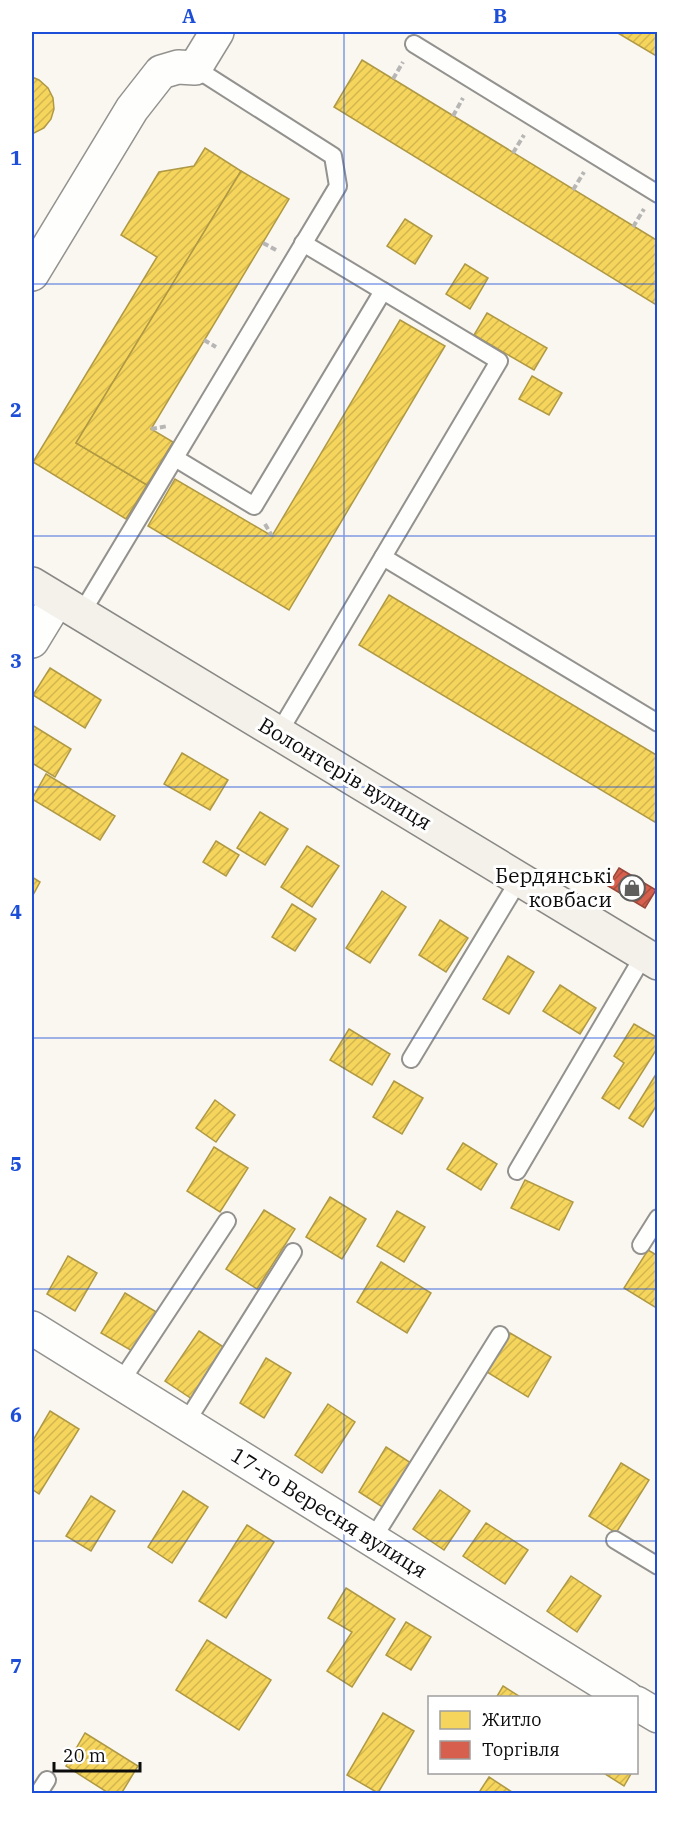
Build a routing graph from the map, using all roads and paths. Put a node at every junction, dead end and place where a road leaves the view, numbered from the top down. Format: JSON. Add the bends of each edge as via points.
{"nodes":[{"id":1,"x":217,"y":32,"type":"edge"},
{"id":2,"x":414,"y":44,"type":"dead end"},
{"id":3,"x":195,"y":68,"type":"junction"},
{"id":4,"x":657,"y":194,"type":"edge"},
{"id":5,"x":303,"y":243,"type":"junction"},
{"id":6,"x":32,"y":274,"type":"edge"},
{"id":7,"x":383,"y":291,"type":"junction"},
{"id":8,"x":175,"y":458,"type":"junction"},
{"id":9,"x":383,"y":557,"type":"junction"},
{"id":10,"x":57,"y":599,"type":"edge"},
{"id":11,"x":32,"y":640,"type":"edge"},
{"id":12,"x":657,"y":723,"type":"edge"},
{"id":13,"x":279,"y":734,"type":"junction"},
{"id":14,"x":519,"y":880,"type":"junction"},
{"id":15,"x":651,"y":959,"type":"edge"},
{"id":16,"x":411,"y":1059,"type":"dead end"},
{"id":17,"x":517,"y":1171,"type":"dead end"},
{"id":18,"x":657,"y":1218,"type":"edge"},
{"id":19,"x":227,"y":1221,"type":"dead end"},
{"id":20,"x":641,"y":1245,"type":"dead end"},
{"id":21,"x":293,"y":1252,"type":"dead end"},
{"id":22,"x":32,"y":1328,"type":"edge"},
{"id":23,"x":500,"y":1335,"type":"dead end"},
{"id":24,"x":120,"y":1383,"type":"junction"},
{"id":25,"x":185,"y":1424,"type":"junction"},
{"id":26,"x":372,"y":1540,"type":"junction"},
{"id":27,"x":615,"y":1540,"type":"dead end"},
{"id":28,"x":657,"y":1566,"type":"edge"},
{"id":29,"x":624,"y":1696,"type":"edge"},
{"id":30,"x":638,"y":1704,"type":"edge"},
{"id":31,"x":657,"y":1716,"type":"edge"}],
"edges":[{"from":1,"to":3,"type":"street"},
{"from":2,"to":4,"type":"lane"},
{"from":3,"to":5,"type":"lane","via":[[333,156],[338,186]]},
{"from":3,"to":6,"type":"street","via":[[161,72],[132,109]]},
{"from":5,"to":7,"type":"lane"},
{"from":5,"to":8,"type":"lane"},
{"from":7,"to":8,"type":"lane","via":[[254,506]]},
{"from":7,"to":9,"type":"lane","via":[[499,361]]},
{"from":8,"to":10,"type":"lane"},
{"from":9,"to":12,"type":"lane"},
{"from":9,"to":13,"type":"lane"},
{"from":10,"to":11,"type":"street"},
{"from":10,"to":13,"type":"street","name":"Волонтерів вулиця"},
{"from":13,"to":14,"type":"street","name":"Волонтерів вулиця"},
{"from":14,"to":15,"type":"street","name":"Волонтерів вулиця"},
{"from":14,"to":16,"type":"lane"},
{"from":15,"to":17,"type":"lane"},
{"from":18,"to":20,"type":"lane"},
{"from":19,"to":24,"type":"lane"},
{"from":21,"to":25,"type":"lane"},
{"from":22,"to":24,"type":"street","name":"17-го Вересня вулиця"},
{"from":23,"to":26,"type":"lane"},
{"from":24,"to":25,"type":"street","name":"17-го Вересня вулиця"},
{"from":25,"to":26,"type":"street","name":"17-го Вересня вулиця"},
{"from":26,"to":29,"type":"street","name":"17-го Вересня вулиця"},
{"from":27,"to":28,"type":"lane"},
{"from":30,"to":31,"type":"street"}]}
